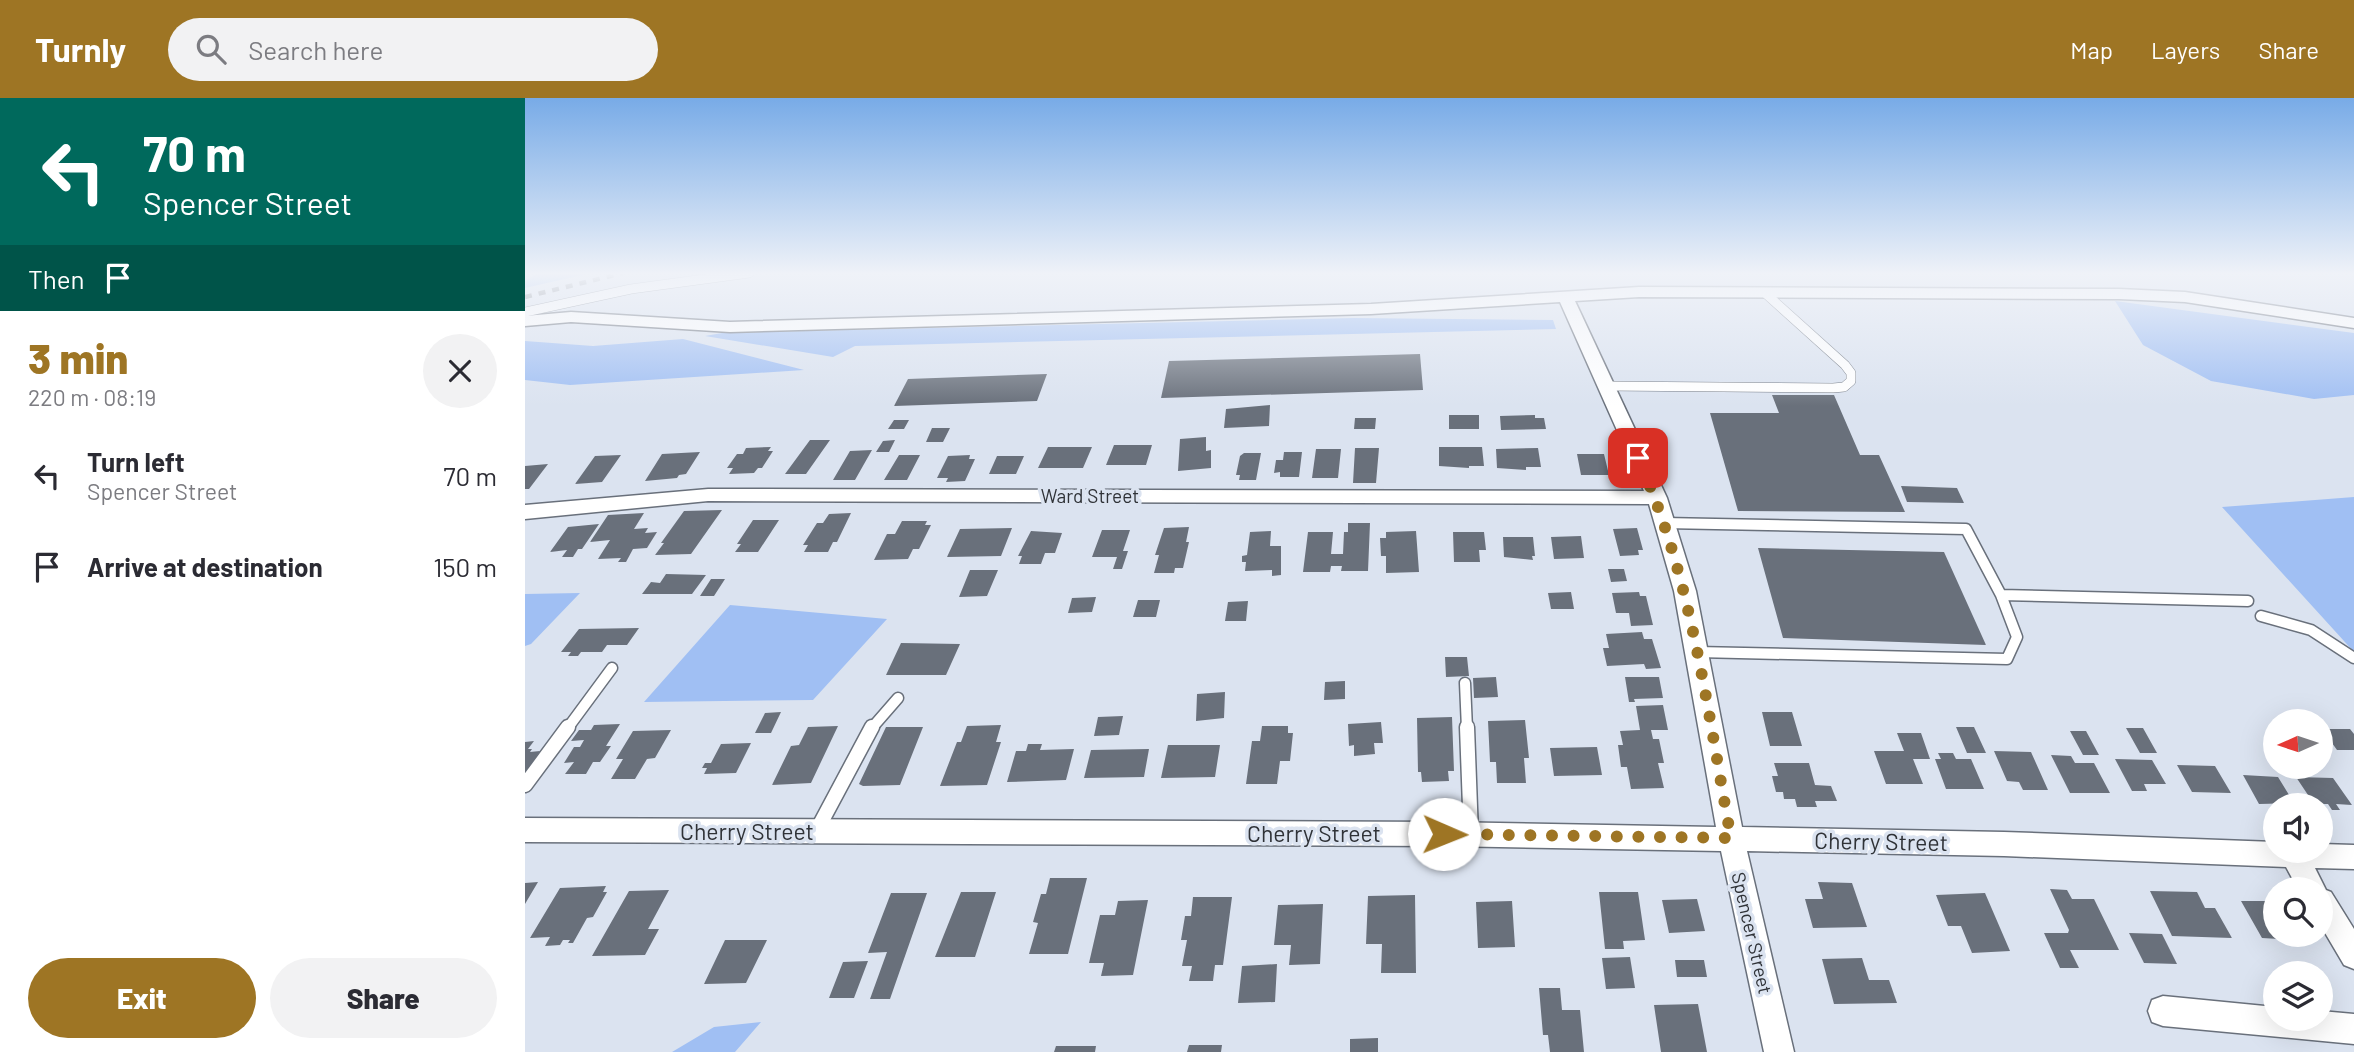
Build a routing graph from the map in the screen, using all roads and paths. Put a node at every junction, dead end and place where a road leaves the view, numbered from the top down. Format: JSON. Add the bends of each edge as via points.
{"nodes":[{"id":1,"x":565,"y":318,"type":"edge"},
{"id":2,"x":579,"y":318,"type":"edge"},
{"id":3,"x":1068,"y":318,"type":"edge"},
{"id":4,"x":1575,"y":318,"type":"edge"},
{"id":5,"x":1792,"y":318,"type":"edge"},
{"id":6,"x":2318,"y":318,"type":"edge"},
{"id":7,"x":525,"y":321,"type":"edge"},
{"id":8,"x":2354,"y":323,"type":"edge"},
{"id":9,"x":1606,"y":386,"type":"junction"},
{"id":10,"x":1657,"y":498,"type":"junction"},
{"id":11,"x":525,"y":512,"type":"edge"},
{"id":12,"x":1664,"y":523,"type":"junction"},
{"id":13,"x":2001,"y":595,"type":"junction"},
{"id":14,"x":2248,"y":601,"type":"dead end"},
{"id":15,"x":2261,"y":616,"type":"dead end"},
{"id":16,"x":1697,"y":652,"type":"junction"},
{"id":17,"x":2354,"y":658,"type":"edge"},
{"id":18,"x":612,"y":668,"type":"dead end"},
{"id":19,"x":1465,"y":683,"type":"dead end"},
{"id":20,"x":898,"y":698,"type":"dead end"},
{"id":21,"x":525,"y":785,"type":"edge"},
{"id":22,"x":525,"y":830,"type":"edge"},
{"id":23,"x":816,"y":832,"type":"junction"},
{"id":24,"x":1471,"y":834,"type":"junction"},
{"id":25,"x":1731,"y":838,"type":"junction"},
{"id":26,"x":2263,"y":855,"type":"edge"},
{"id":27,"x":2333,"y":857,"type":"edge"},
{"id":28,"x":2354,"y":857,"type":"edge"},
{"id":29,"x":2333,"y":921,"type":"edge"},
{"id":30,"x":2354,"y":955,"type":"edge"},
{"id":31,"x":2162,"y":1011,"type":"dead end"},
{"id":32,"x":2354,"y":1029,"type":"edge"},
{"id":33,"x":1779,"y":1052,"type":"edge"}],
"edges":[{"from":1,"to":7,"type":"street"},
{"from":2,"to":3,"type":"street","via":[[730,327]]},
{"from":4,"to":9,"type":"street","name":"Spencer Street"},
{"from":5,"to":9,"type":"lane","via":[[1845,365],[1851,381],[1845,387]]},
{"from":6,"to":8,"type":"street"},
{"from":9,"to":10,"type":"street","name":"Spencer Street"},
{"from":10,"to":11,"type":"street","name":"Ward Street","via":[[708,495]]},
{"from":10,"to":12,"type":"street","name":"Spencer Street"},
{"from":12,"to":13,"type":"lane","via":[[1966,529]]},
{"from":12,"to":16,"type":"street","name":"Spencer Street"},
{"from":13,"to":14,"type":"lane"},
{"from":13,"to":16,"type":"lane","via":[[2017,637],[2007,659]]},
{"from":15,"to":17,"type":"lane","via":[[2311,628]]},
{"from":16,"to":25,"type":"street","name":"Spencer Street"},
{"from":18,"to":21,"type":"lane"},
{"from":19,"to":24,"type":"lane"},
{"from":20,"to":23,"type":"lane","via":[[874,721]]},
{"from":22,"to":23,"type":"street","name":"Cherry Street"},
{"from":23,"to":24,"type":"street","name":"Cherry Street"},
{"from":24,"to":25,"type":"street","name":"Cherry Street"},
{"from":25,"to":26,"type":"street","name":"Cherry Street"},
{"from":25,"to":33,"type":"street","name":"Spencer Street"},
{"from":27,"to":28,"type":"street","name":"Cherry Street"},
{"from":29,"to":30,"type":"street"},
{"from":31,"to":32,"type":"street"}]}
